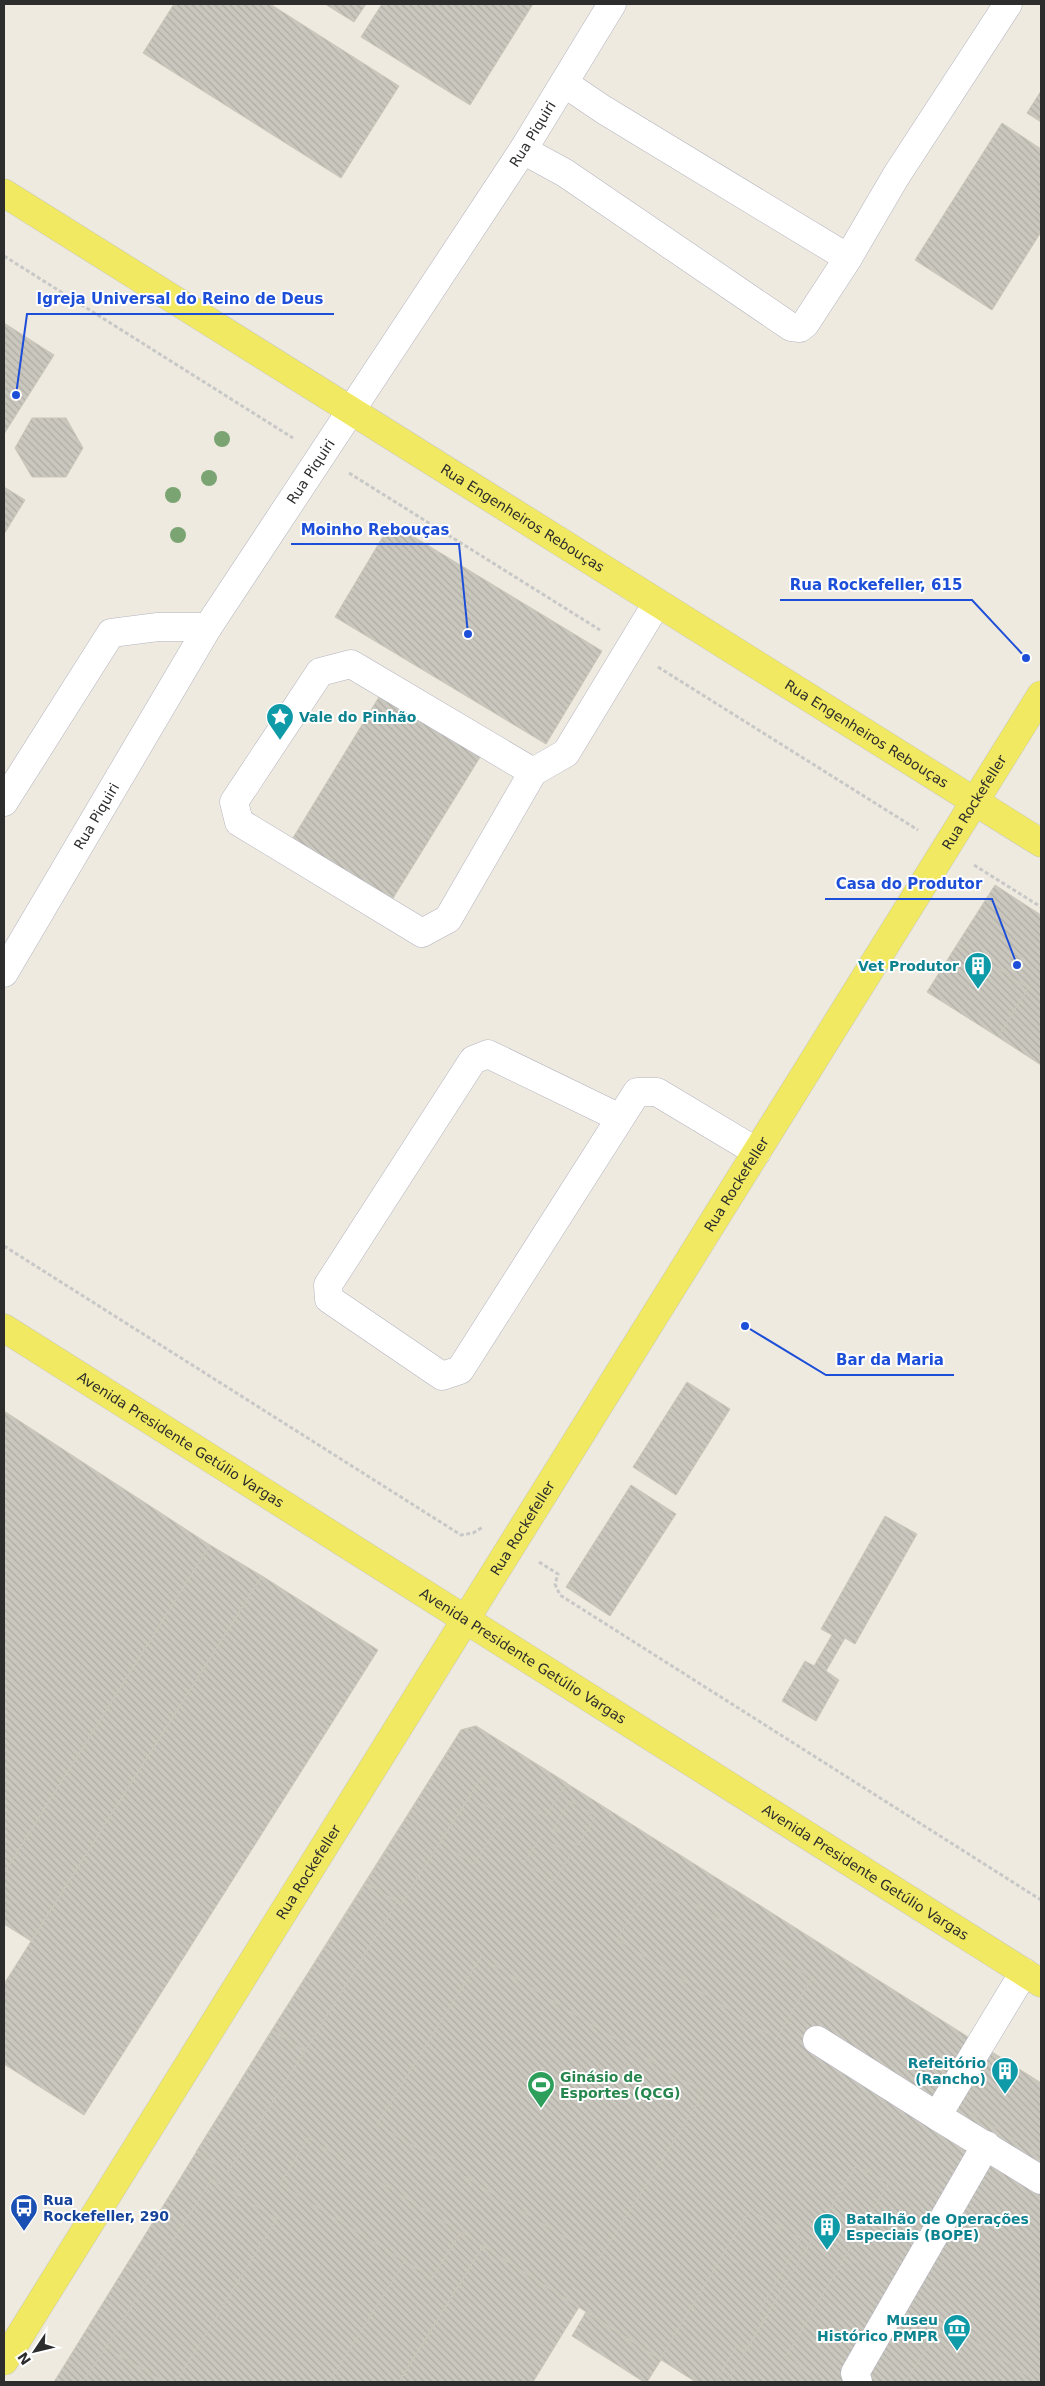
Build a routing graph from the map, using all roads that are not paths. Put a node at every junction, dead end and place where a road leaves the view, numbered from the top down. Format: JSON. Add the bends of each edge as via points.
{"nodes":[{"id":1,"x":612,"y":4,"type":"edge"},
{"id":2,"x":1008,"y":4,"type":"edge"},
{"id":3,"x":564,"y":83,"type":"junction"},
{"id":4,"x":523,"y":150,"type":"junction"},
{"id":5,"x":4,"y":193,"type":"edge"},
{"id":6,"x":848,"y":258,"type":"junction"},
{"id":7,"x":350,"y":411,"type":"junction"},
{"id":8,"x":657,"y":603,"type":"junction"},
{"id":9,"x":208,"y":627,"type":"junction"},
{"id":10,"x":1041,"y":695,"type":"edge"},
{"id":11,"x":533,"y":772,"type":"junction"},
{"id":12,"x":4,"y":802,"type":"edge"},
{"id":13,"x":975,"y":802,"type":"junction"},
{"id":14,"x":1041,"y":843,"type":"edge"},
{"id":15,"x":4,"y":973,"type":"edge"},
{"id":16,"x":620,"y":1118,"type":"junction"},
{"id":17,"x":757,"y":1152,"type":"junction"},
{"id":18,"x":4,"y":1328,"type":"edge"},
{"id":19,"x":466,"y":1620,"type":"junction"},
{"id":20,"x":1033,"y":1977,"type":"edge"},
{"id":21,"x":817,"y":2040,"type":"dead end"},
{"id":22,"x":937,"y":2116,"type":"junction"},
{"id":23,"x":986,"y":2146,"type":"junction"},
{"id":24,"x":1041,"y":2180,"type":"edge"},
{"id":25,"x":4,"y":2361,"type":"edge"},
{"id":26,"x":858,"y":2382,"type":"edge"}],
"edges":[{"from":1,"to":3,"type":"street","name":"Rua Piquiri"},
{"from":2,"to":6,"type":"street","via":[[896,176]]},
{"from":3,"to":4,"type":"street","name":"Rua Piquiri"},
{"from":3,"to":6,"type":"street"},
{"from":4,"to":6,"type":"street","via":[[565,173],[791,327],[800,328],[805,324]]},
{"from":4,"to":7,"type":"street","name":"Rua Piquiri"},
{"from":5,"to":7,"type":"main road","name":"Rua Engenheiros Rebouças"},
{"from":7,"to":8,"type":"main road","name":"Rua Engenheiros Rebouças"},
{"from":7,"to":9,"type":"street","name":"Rua Piquiri"},
{"from":8,"to":11,"type":"street","via":[[566,753]]},
{"from":8,"to":13,"type":"main road","name":"Rua Engenheiros Rebouças"},
{"from":9,"to":12,"type":"street","via":[[158,627],[111,633]]},
{"from":9,"to":15,"type":"street","name":"Rua Piquiri"},
{"from":10,"to":13,"type":"main road","name":"Rua Rockefeller"},
{"from":11,"to":11,"type":"street","via":[[448,919],[422,933],[239,822],[234,802],[320,672],[351,664]]},
{"from":13,"to":14,"type":"main road","name":"Rua Engenheiros Rebouças"},
{"from":13,"to":17,"type":"main road","name":"Rua Rockefeller"},
{"from":16,"to":16,"type":"street","via":[[460,1370],[442,1376],[329,1299],[328,1285],[473,1060],[488,1054]]},
{"from":16,"to":17,"type":"street","via":[[637,1092],[657,1092]]},
{"from":17,"to":19,"type":"main road","name":"Rua Rockefeller"},
{"from":18,"to":19,"type":"main road","name":"Avenida Presidente Getúlio Vargas"},
{"from":19,"to":20,"type":"main road","name":"Avenida Presidente Getúlio Vargas"},
{"from":19,"to":25,"type":"main road","name":"Rua Rockefeller"},
{"from":20,"to":22,"type":"street"},
{"from":21,"to":22,"type":"street"},
{"from":22,"to":23,"type":"street"},
{"from":23,"to":24,"type":"street"},
{"from":23,"to":26,"type":"street","via":[[855,2373]]}]}
